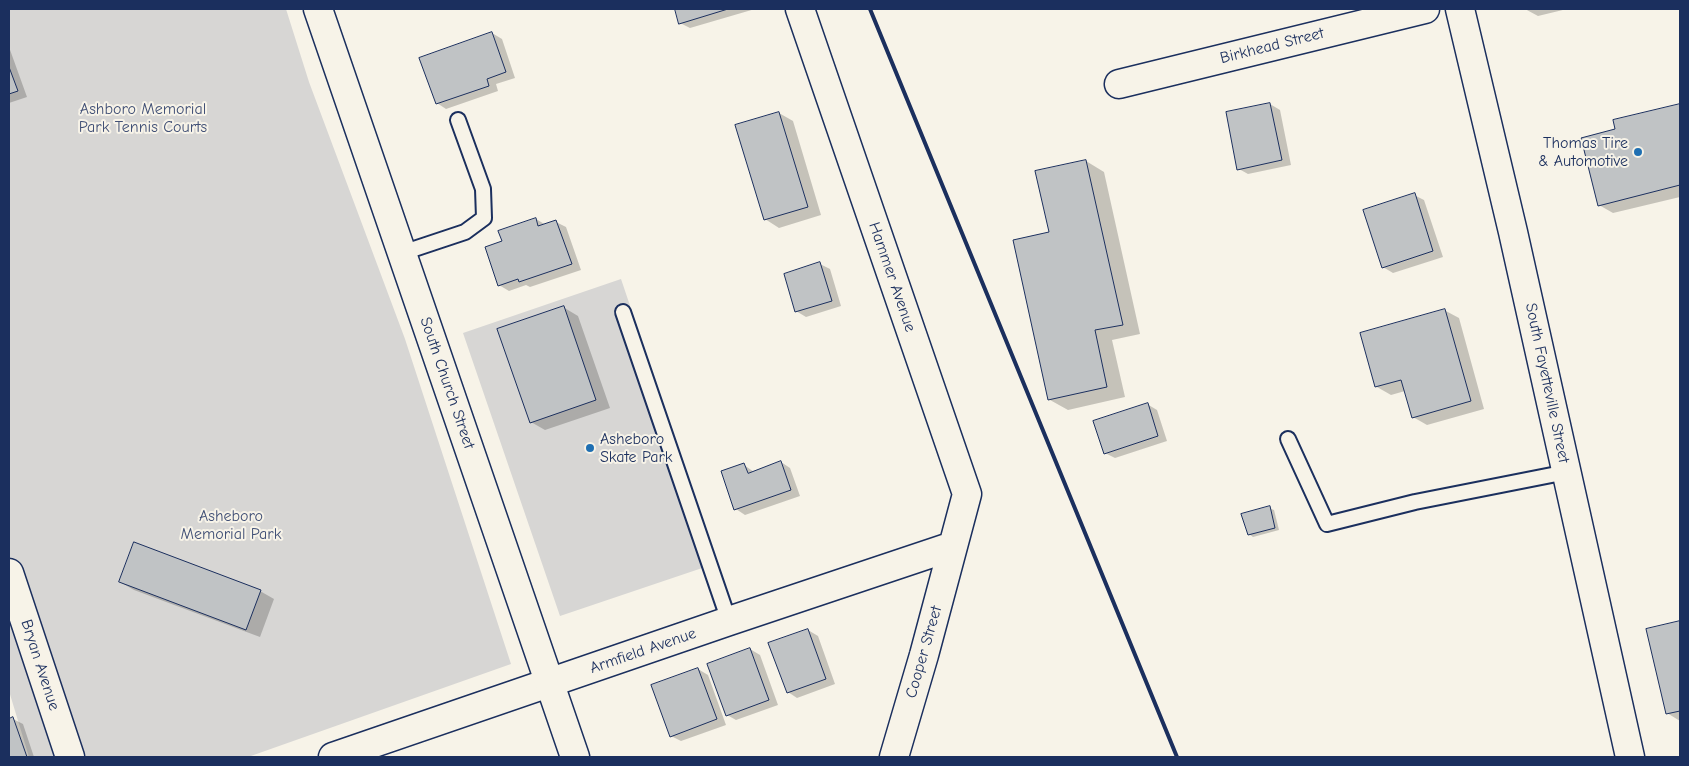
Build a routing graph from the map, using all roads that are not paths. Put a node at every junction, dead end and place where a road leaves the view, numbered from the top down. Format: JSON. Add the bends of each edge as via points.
{"nodes":[{"id":1,"x":318,"y":9,"type":"edge"},
{"id":2,"x":800,"y":9,"type":"edge"},
{"id":3,"x":1425,"y":9,"type":"edge"},
{"id":4,"x":1460,"y":9,"type":"edge"},
{"id":5,"x":1120,"y":84,"type":"dead end"},
{"id":6,"x":458,"y":120,"type":"dead end"},
{"id":7,"x":402,"y":253,"type":"junction"},
{"id":8,"x":623,"y":312,"type":"dead end"},
{"id":9,"x":1288,"y":439,"type":"dead end"},
{"id":10,"x":1566,"y":472,"type":"junction"},
{"id":11,"x":953,"y":546,"type":"junction"},
{"id":12,"x":9,"y":573,"type":"edge"},
{"id":13,"x":729,"y":621,"type":"junction"},
{"id":14,"x":550,"y":683,"type":"junction"},
{"id":15,"x":70,"y":757,"type":"edge"},
{"id":16,"x":333,"y":757,"type":"edge"},
{"id":17,"x":575,"y":757,"type":"edge"},
{"id":18,"x":894,"y":757,"type":"edge"},
{"id":19,"x":1630,"y":757,"type":"edge"}],
"edges":[{"from":1,"to":7,"type":"street","name":"South Church Street"},
{"from":2,"to":11,"type":"street","name":"Hammer Avenue","via":[[967,494]]},
{"from":3,"to":5,"type":"street","name":"Birkhead Street"},
{"from":4,"to":10,"type":"street","name":"South Fayetteville Street"},
{"from":6,"to":7,"type":"lane","via":[[483,189],[484,218],[465,232]]},
{"from":7,"to":14,"type":"street","name":"South Church Street"},
{"from":8,"to":13,"type":"lane"},
{"from":9,"to":10,"type":"lane","via":[[1327,524],[1414,502]]},
{"from":10,"to":19,"type":"street","name":"South Fayetteville Street"},
{"from":11,"to":13,"type":"street","name":"Armfield Avenue"},
{"from":11,"to":18,"type":"street","name":"Cooper Street"},
{"from":12,"to":15,"type":"street","name":"Bryan Avenue"},
{"from":13,"to":14,"type":"street","name":"Armfield Avenue"},
{"from":14,"to":16,"type":"street","name":"Armfield Avenue"},
{"from":14,"to":17,"type":"street","name":"South Church Street"}]}
